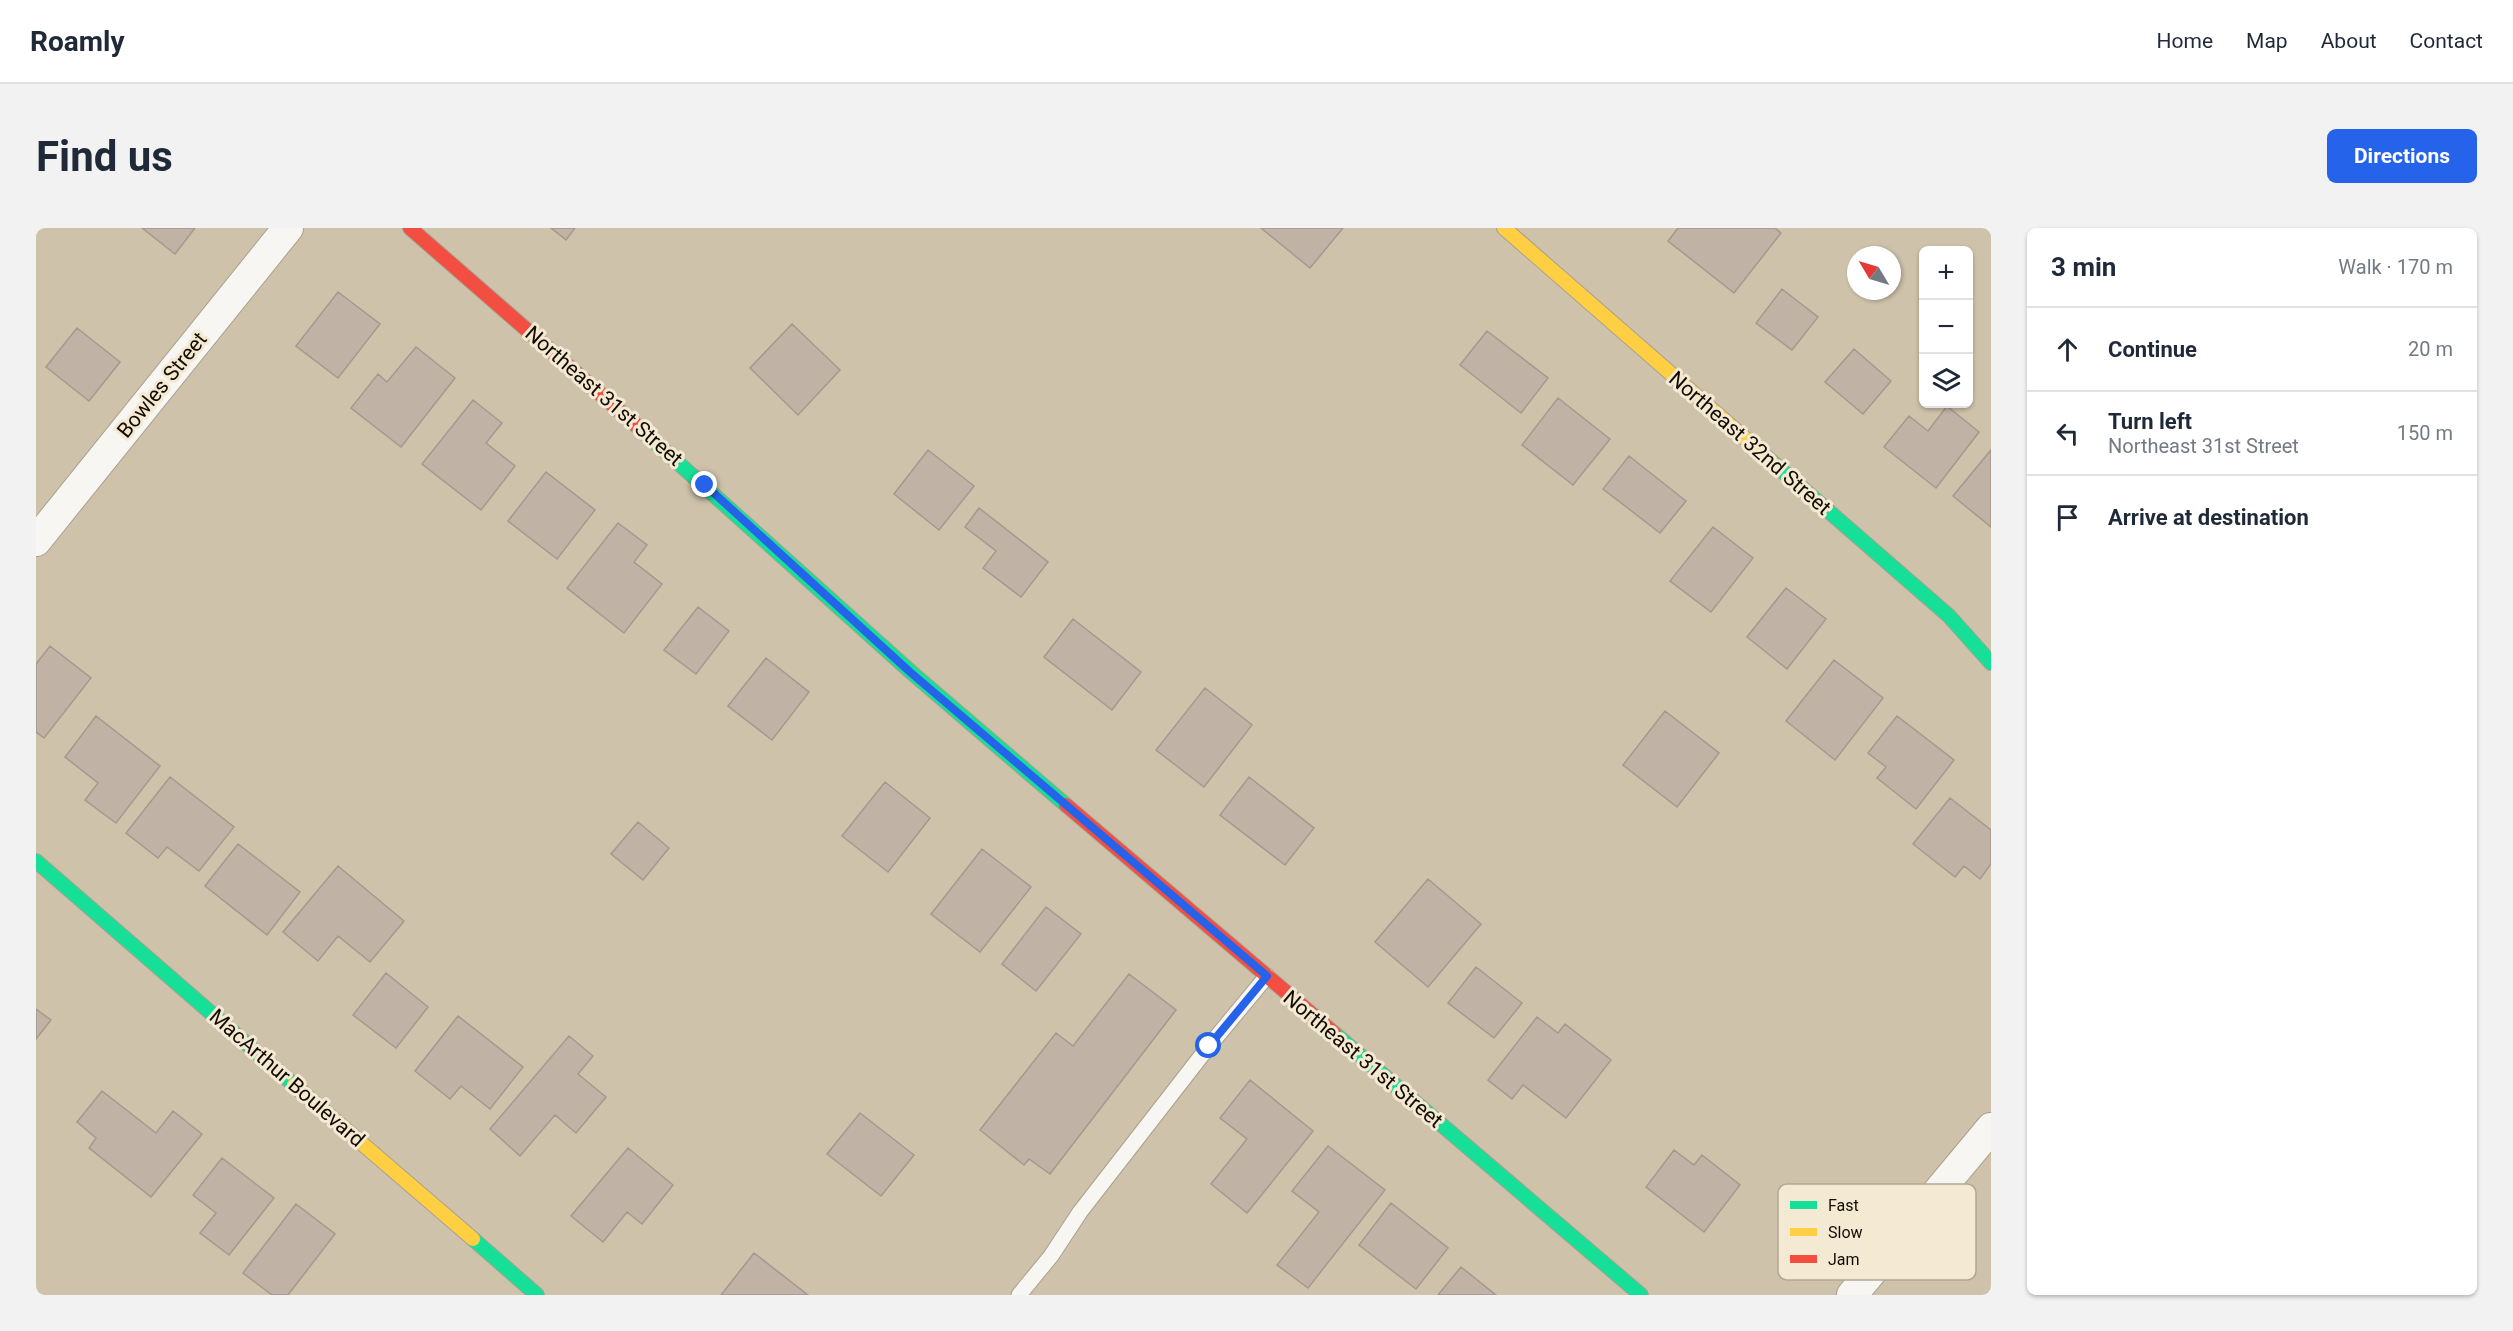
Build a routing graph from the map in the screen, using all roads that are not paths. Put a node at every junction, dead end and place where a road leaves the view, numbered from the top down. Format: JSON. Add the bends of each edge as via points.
{"nodes":[{"id":1,"x":288,"y":228,"type":"edge"},
{"id":2,"x":410,"y":228,"type":"edge"},
{"id":3,"x":1504,"y":228,"type":"edge"},
{"id":4,"x":36,"y":541,"type":"edge"},
{"id":5,"x":1991,"y":663,"type":"edge"},
{"id":6,"x":36,"y":861,"type":"edge"},
{"id":7,"x":1267,"y":976,"type":"junction"},
{"id":8,"x":1991,"y":1128,"type":"edge"},
{"id":9,"x":1944,"y":1184,"type":"edge"},
{"id":10,"x":1864,"y":1280,"type":"edge"},
{"id":11,"x":537,"y":1295,"type":"edge"},
{"id":12,"x":1019,"y":1295,"type":"edge"},
{"id":13,"x":1641,"y":1295,"type":"edge"},
{"id":14,"x":1852,"y":1295,"type":"edge"}],
"edges":[{"from":1,"to":4,"type":"street","name":"Bowles Street"},
{"from":2,"to":7,"type":"street","name":"Northeast 31st Street","via":[[705,485],[910,672]]},
{"from":3,"to":5,"type":"street","name":"Northeast 32nd Street","via":[[1949,616]]},
{"from":6,"to":11,"type":"street","name":"MacArthur Boulevard"},
{"from":7,"to":12,"type":"lane"},
{"from":7,"to":13,"type":"street","name":"Northeast 31st Street"},
{"from":8,"to":9,"type":"street"},
{"from":10,"to":14,"type":"street"}]}
